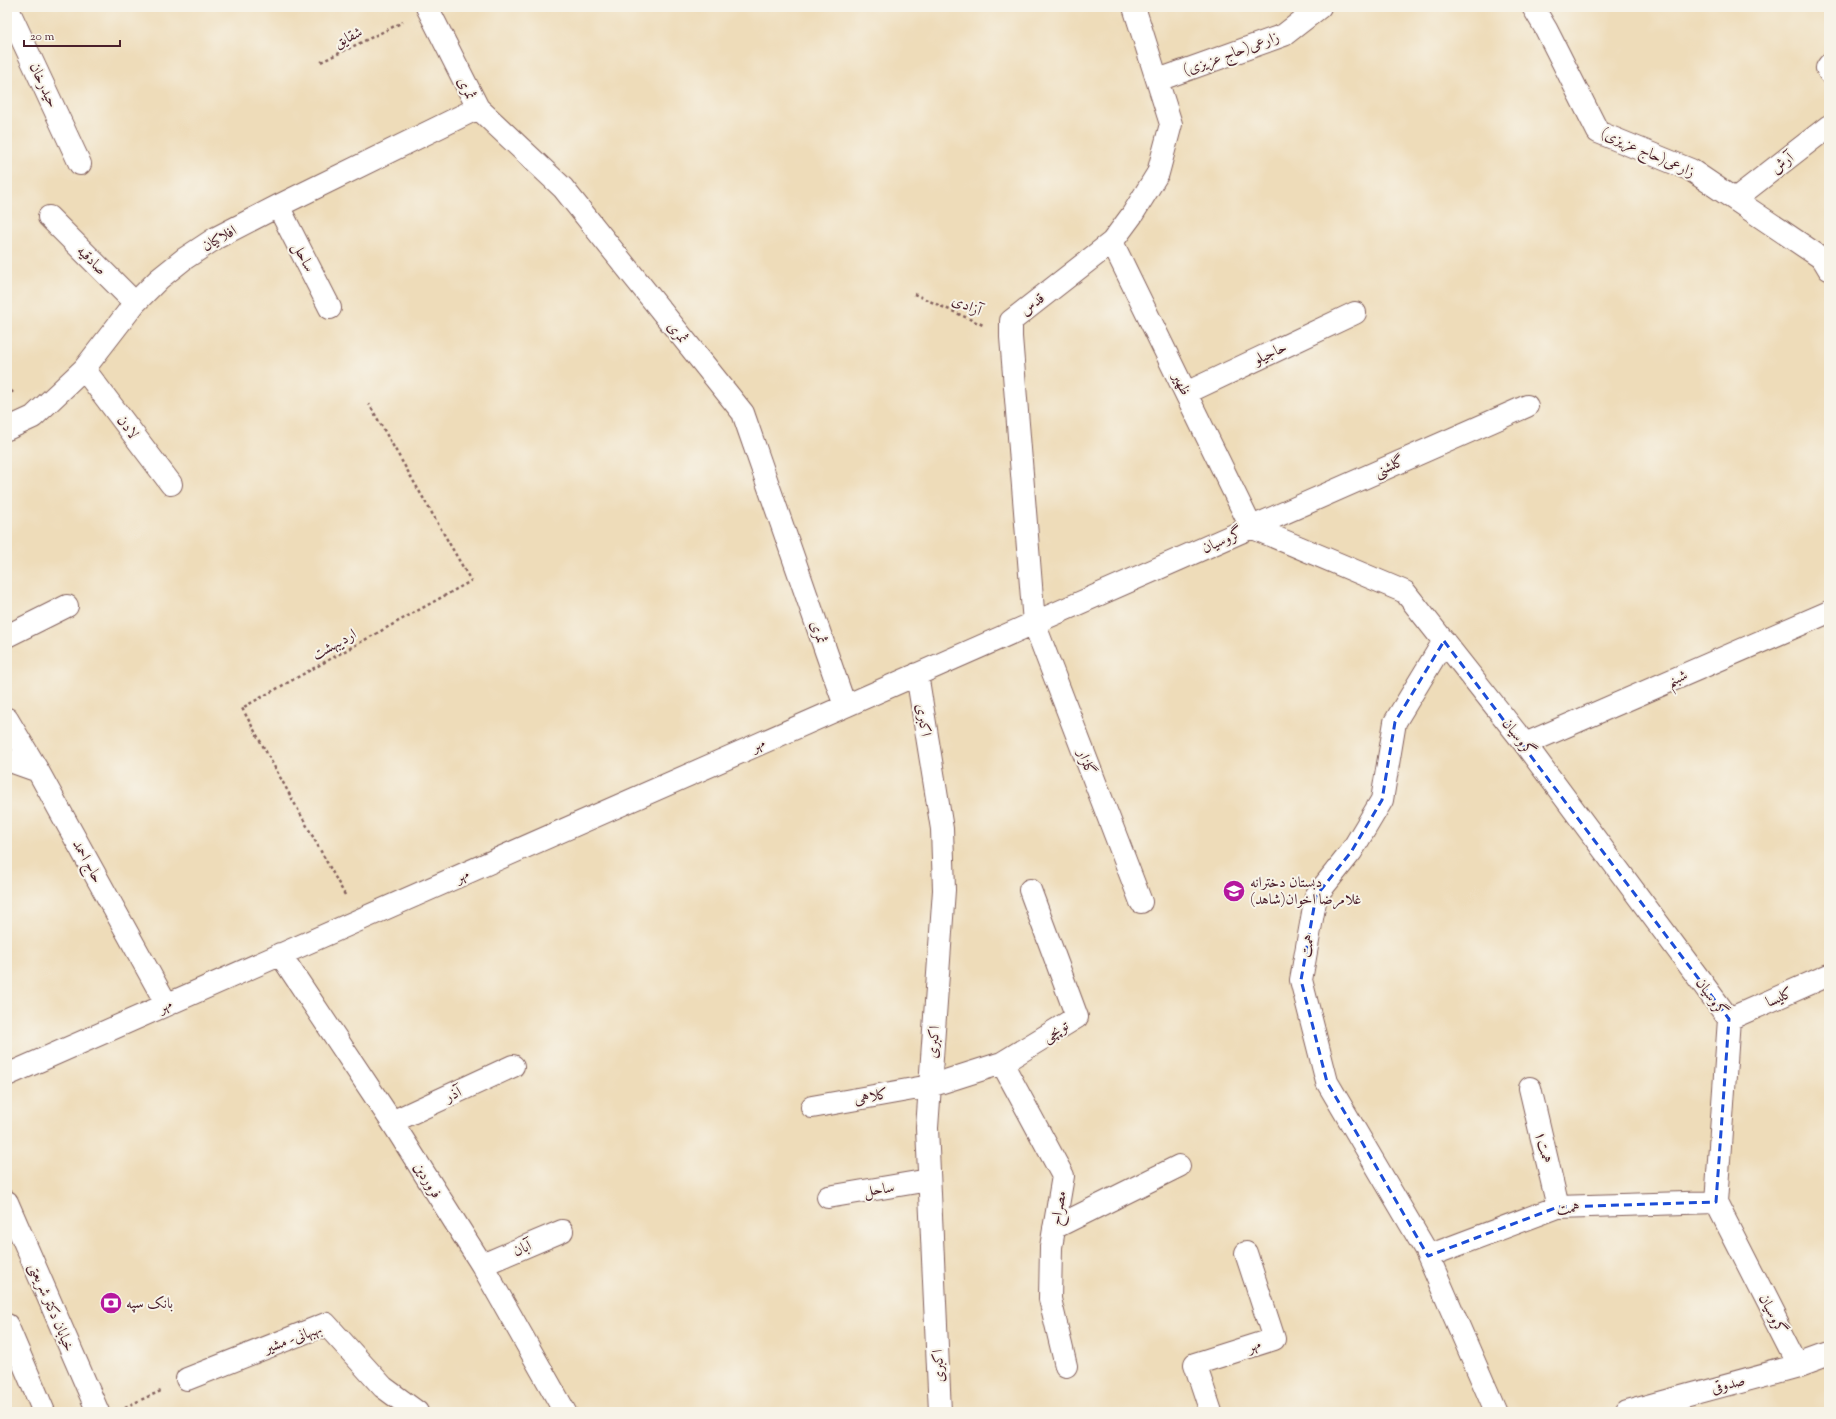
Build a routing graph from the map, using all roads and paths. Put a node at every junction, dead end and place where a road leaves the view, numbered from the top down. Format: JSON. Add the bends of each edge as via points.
{"nodes":[{"id":1,"x":7,"y":7,"type":"edge"},
{"id":2,"x":1134,"y":7,"type":"edge"},
{"id":3,"x":1320,"y":7,"type":"edge"},
{"id":4,"x":1533,"y":7,"type":"edge"},
{"id":5,"x":427,"y":8,"type":"edge"},
{"id":6,"x":321,"y":62,"type":"dead end"},
{"id":7,"x":1829,"y":65,"type":"edge"},
{"id":8,"x":1829,"y":72,"type":"edge"},
{"id":9,"x":1158,"y":80,"type":"junction"},
{"id":10,"x":478,"y":108,"type":"junction"},
{"id":11,"x":1829,"y":126,"type":"edge"},
{"id":12,"x":80,"y":164,"type":"dead end"},
{"id":13,"x":1735,"y":199,"type":"junction"},
{"id":14,"x":278,"y":206,"type":"junction"},
{"id":15,"x":49,"y":217,"type":"dead end"},
{"id":16,"x":1112,"y":242,"type":"junction"},
{"id":17,"x":1829,"y":269,"type":"edge"},
{"id":18,"x":914,"y":294,"type":"dead end"},
{"id":19,"x":134,"y":303,"type":"junction"},
{"id":20,"x":330,"y":308,"type":"dead end"},
{"id":21,"x":1355,"y":313,"type":"dead end"},
{"id":22,"x":1011,"y":337,"type":"junction"},
{"id":23,"x":84,"y":369,"type":"junction"},
{"id":24,"x":1186,"y":393,"type":"junction"},
{"id":25,"x":369,"y":404,"type":"dead end"},
{"id":26,"x":1527,"y":406,"type":"dead end"},
{"id":27,"x":7,"y":429,"type":"edge"},
{"id":28,"x":171,"y":484,"type":"dead end"},
{"id":29,"x":1251,"y":527,"type":"junction"},
{"id":30,"x":67,"y":606,"type":"dead end"},
{"id":31,"x":1829,"y":612,"type":"edge"},
{"id":32,"x":1034,"y":623,"type":"junction"},
{"id":33,"x":7,"y":636,"type":"edge"},
{"id":34,"x":1444,"y":640,"type":"junction"},
{"id":35,"x":917,"y":674,"type":"junction"},
{"id":36,"x":845,"y":706,"type":"junction"},
{"id":37,"x":7,"y":719,"type":"edge"},
{"id":38,"x":1525,"y":744,"type":"junction"},
{"id":39,"x":7,"y":760,"type":"edge"},
{"id":40,"x":38,"y":771,"type":"junction"},
{"id":41,"x":1030,"y":890,"type":"dead end"},
{"id":42,"x":1141,"y":902,"type":"dead end"},
{"id":43,"x":359,"y":920,"type":"junction"},
{"id":44,"x":280,"y":954,"type":"junction"},
{"id":45,"x":1829,"y":975,"type":"edge"},
{"id":46,"x":167,"y":1005,"type":"junction"},
{"id":47,"x":1729,"y":1019,"type":"junction"},
{"id":48,"x":1002,"y":1063,"type":"junction"},
{"id":49,"x":513,"y":1066,"type":"dead end"},
{"id":50,"x":7,"y":1075,"type":"edge"},
{"id":51,"x":930,"y":1086,"type":"junction"},
{"id":52,"x":1530,"y":1088,"type":"dead end"},
{"id":53,"x":812,"y":1107,"type":"dead end"},
{"id":54,"x":392,"y":1122,"type":"junction"},
{"id":55,"x":1179,"y":1166,"type":"dead end"},
{"id":56,"x":929,"y":1180,"type":"junction"},
{"id":57,"x":828,"y":1197,"type":"dead end"},
{"id":58,"x":7,"y":1202,"type":"edge"},
{"id":59,"x":1716,"y":1202,"type":"junction"},
{"id":60,"x":1558,"y":1207,"type":"junction"},
{"id":61,"x":1054,"y":1228,"type":"junction"},
{"id":62,"x":562,"y":1231,"type":"dead end"},
{"id":63,"x":1246,"y":1253,"type":"dead end"},
{"id":64,"x":1428,"y":1256,"type":"junction"},
{"id":65,"x":482,"y":1265,"type":"junction"},
{"id":66,"x":7,"y":1325,"type":"edge"},
{"id":67,"x":1829,"y":1354,"type":"edge"},
{"id":68,"x":1799,"y":1365,"type":"junction"},
{"id":69,"x":1066,"y":1366,"type":"dead end"},
{"id":70,"x":187,"y":1379,"type":"joint"},
{"id":71,"x":120,"y":1409,"type":"dead end"},
{"id":72,"x":44,"y":1412,"type":"edge"},
{"id":73,"x":98,"y":1412,"type":"edge"},
{"id":74,"x":417,"y":1412,"type":"edge"},
{"id":75,"x":566,"y":1412,"type":"edge"},
{"id":76,"x":940,"y":1412,"type":"edge"},
{"id":77,"x":1211,"y":1412,"type":"edge"},
{"id":78,"x":1496,"y":1412,"type":"edge"},
{"id":79,"x":1626,"y":1412,"type":"edge"}],
"edges":[{"from":1,"to":12,"type":"street","name":"حیدرخان"},
{"from":2,"to":9,"type":"street","name":"قدس"},
{"from":3,"to":9,"type":"street","name":"زارعی(حاج عزیزی)","via":[[1284,35]]},
{"from":4,"to":13,"type":"street","name":"زارعی(حاج عزیزی)","via":[[1598,132],[1691,170]]},
{"from":5,"to":6,"type":"path","name":"شقایق"},
{"from":5,"to":10,"type":"street","name":"ثمری"},
{"from":7,"to":8,"type":"street"},
{"from":9,"to":16,"type":"street","name":"قدس","via":[[1171,124],[1158,173]]},
{"from":10,"to":14,"type":"street","name":"افلاکیان"},
{"from":10,"to":36,"type":"street","name":"ثمری","via":[[563,188],[743,413]]},
{"from":11,"to":13,"type":"street","name":"آرش"},
{"from":13,"to":17,"type":"street","name":"زارعی(حاج عزیزی)","via":[[1823,259]]},
{"from":14,"to":19,"type":"street","name":"افلاکیان","via":[[216,238],[184,259]]},
{"from":14,"to":20,"type":"street","name":"ساحل"},
{"from":15,"to":19,"type":"street","name":"صادقیه"},
{"from":16,"to":22,"type":"street","name":"قدس","via":[[1011,321]]},
{"from":16,"to":24,"type":"street","name":"ظهیر"},
{"from":18,"to":22,"type":"path","name":"آزادی"},
{"from":19,"to":23,"type":"street","name":"افلاکیان"},
{"from":21,"to":24,"type":"street","name":"حاجیلو"},
{"from":22,"to":32,"type":"street","name":"قدس"},
{"from":23,"to":27,"type":"street","name":"افلاکیان","via":[[33,417]]},
{"from":23,"to":28,"type":"street","name":"لادن"},
{"from":24,"to":29,"type":"street","name":"ظهیر"},
{"from":25,"to":43,"type":"path","name":"اردیبهشت","via":[[471,582],[242,708]]},
{"from":26,"to":29,"type":"street","name":"گلشنی"},
{"from":29,"to":32,"type":"street","name":"گروسیان"},
{"from":29,"to":34,"type":"street","name":"گروسیان","via":[[1405,592]]},
{"from":30,"to":33,"type":"street"},
{"from":31,"to":38,"type":"street","name":"شبنم"},
{"from":32,"to":35,"type":"street","name":"گروسیان"},
{"from":32,"to":42,"type":"street","name":"گلزار"},
{"from":34,"to":38,"type":"street","name":"گروسیان"},
{"from":34,"to":64,"type":"street","name":"همت","via":[[1396,722],[1382,800],[1351,852],[1316,896],[1301,980],[1327,1082]]},
{"from":35,"to":36,"type":"street","name":"مهر"},
{"from":35,"to":51,"type":"street","name":"اکبری","via":[[942,829],[944,883]]},
{"from":36,"to":43,"type":"street","name":"مهر"},
{"from":37,"to":40,"type":"street","name":"حاج احمد"},
{"from":38,"to":47,"type":"street","name":"گروسیان"},
{"from":39,"to":40,"type":"street"},
{"from":40,"to":46,"type":"street","name":"حاج احمد"},
{"from":41,"to":48,"type":"street","name":"توپچی","via":[[1077,1017]]},
{"from":43,"to":44,"type":"street","name":"مهر"},
{"from":44,"to":46,"type":"street","name":"مهر"},
{"from":44,"to":54,"type":"street","name":"فروردین"},
{"from":45,"to":47,"type":"street","name":"کلیسا"},
{"from":46,"to":50,"type":"street","name":"مهر"},
{"from":47,"to":59,"type":"street","name":"گروسیان"},
{"from":48,"to":51,"type":"street","name":"توپچی"},
{"from":48,"to":61,"type":"street","name":"مصراح","via":[[1063,1176]]},
{"from":49,"to":54,"type":"street","name":"آذر"},
{"from":51,"to":53,"type":"street","name":"کلاهی"},
{"from":51,"to":56,"type":"street","name":"اکبری","via":[[927,1128]]},
{"from":52,"to":60,"type":"street","name":"همت۱"},
{"from":54,"to":65,"type":"street","name":"فروردین"},
{"from":55,"to":61,"type":"street"},
{"from":56,"to":57,"type":"street","name":"ساحل"},
{"from":56,"to":76,"type":"street","name":"اکبری"},
{"from":58,"to":73,"type":"street","name":"خیابان دکتر شریعتی"},
{"from":59,"to":60,"type":"street","name":"همت"},
{"from":59,"to":68,"type":"street","name":"گروسیان"},
{"from":60,"to":64,"type":"street","name":"همت"},
{"from":61,"to":69,"type":"street","name":"مصراح","via":[[1050,1299]]},
{"from":62,"to":65,"type":"street","name":"آبان"},
{"from":63,"to":77,"type":"street","name":"مهر","via":[[1274,1339],[1195,1364]]},
{"from":64,"to":78,"type":"street","name":"همت"},
{"from":65,"to":75,"type":"street","name":"فروردین"},
{"from":66,"to":72,"type":"street"},
{"from":67,"to":68,"type":"street","name":"صدوقی"},
{"from":68,"to":79,"type":"street","name":"صدوقی"},
{"from":70,"to":71,"type":"path"},
{"from":70,"to":74,"type":"street","name":"بهبهانی- مشیر","via":[[326,1324],[383,1387]]}]}
